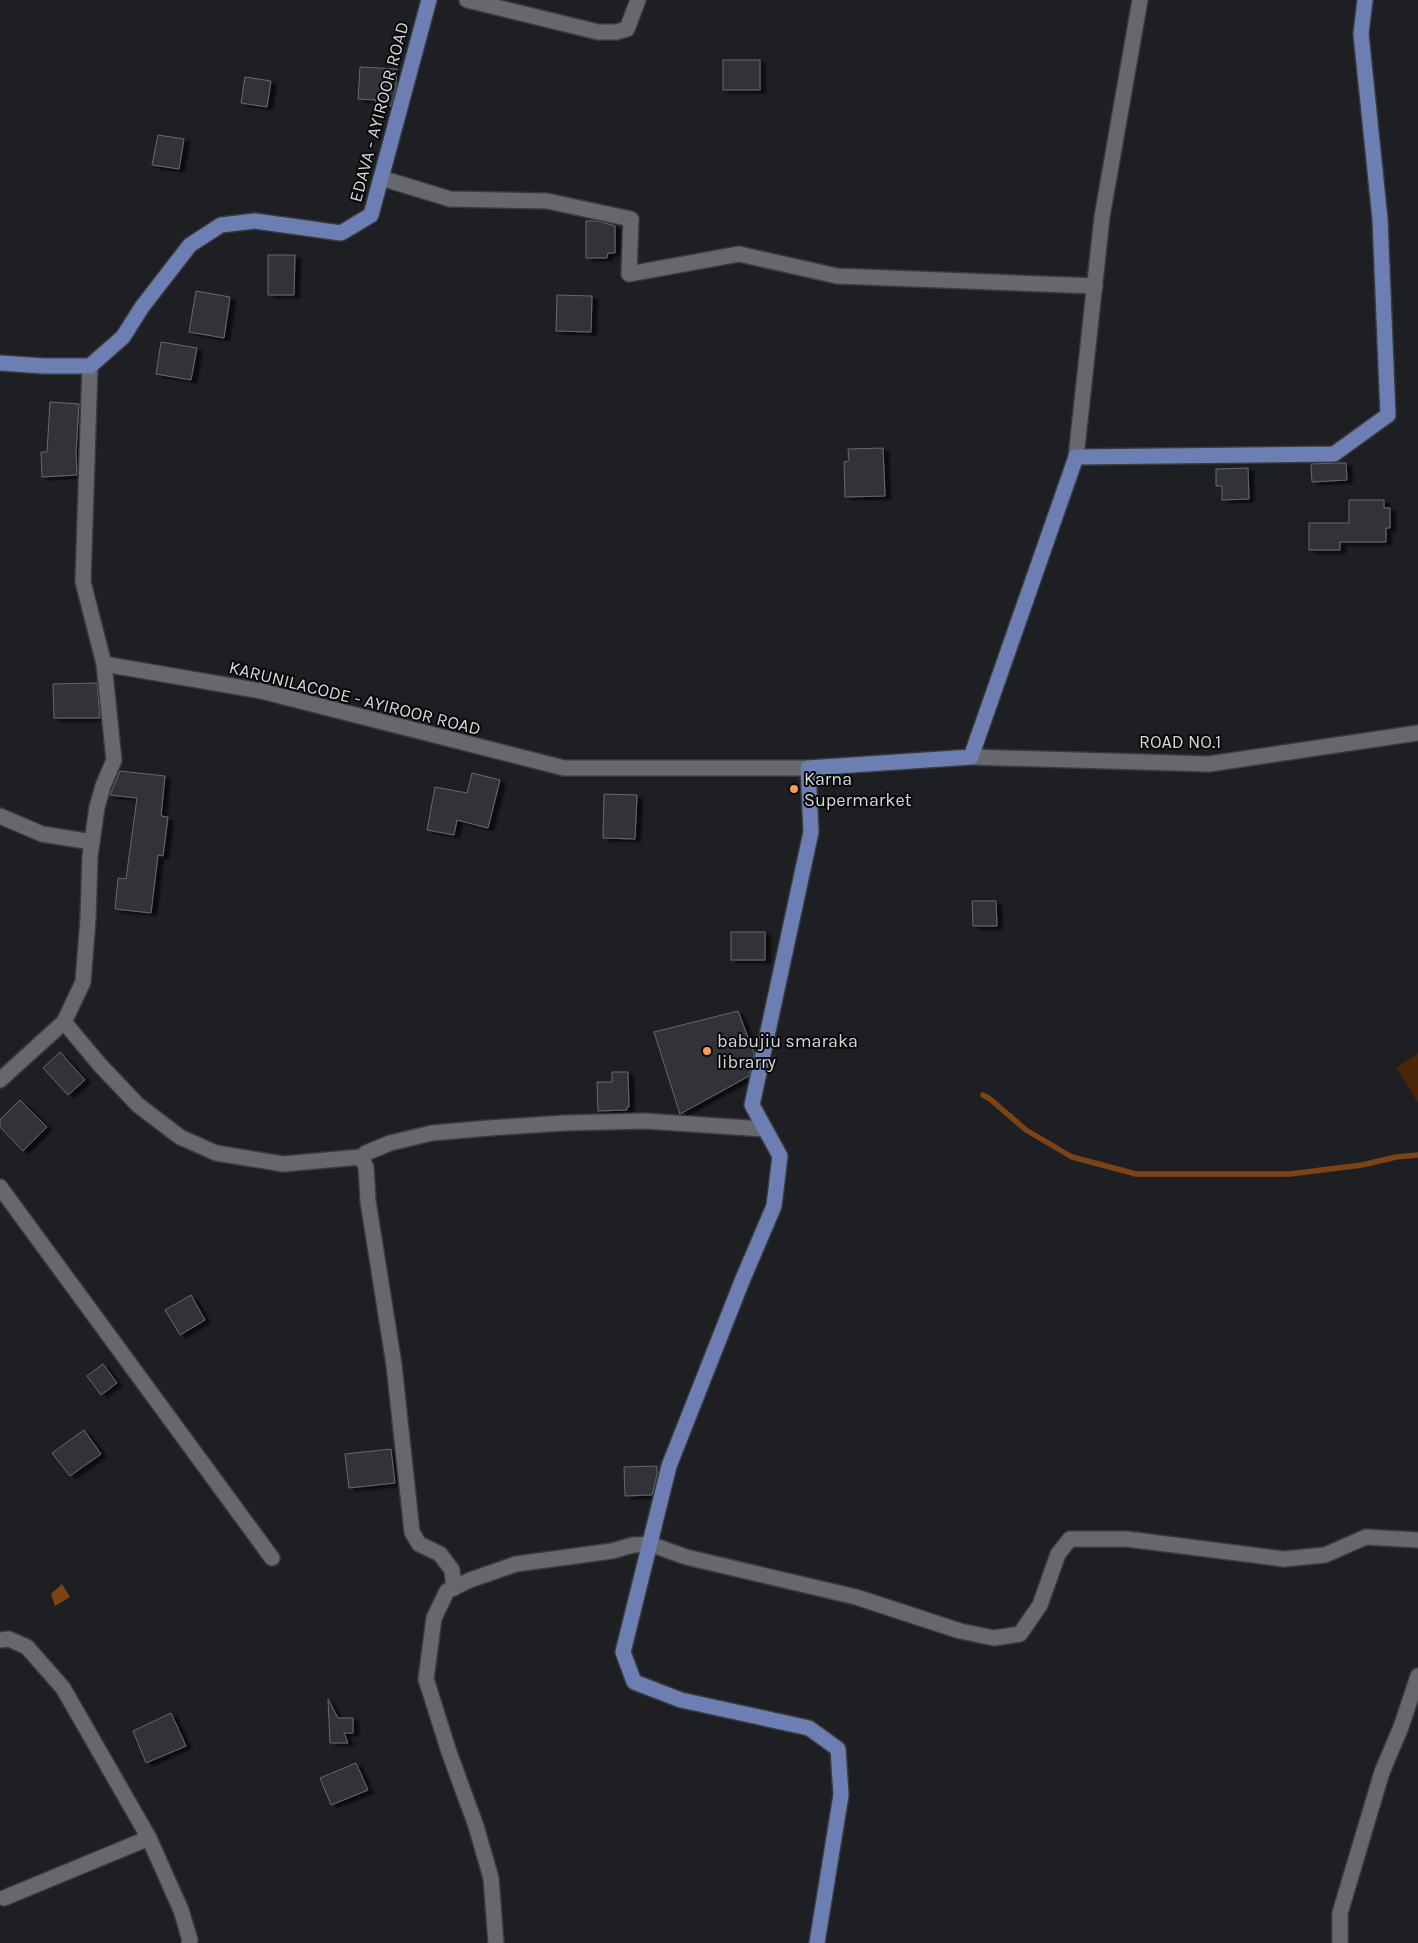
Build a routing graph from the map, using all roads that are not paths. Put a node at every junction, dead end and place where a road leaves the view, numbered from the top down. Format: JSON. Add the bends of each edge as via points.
{"nodes":[{"id":1,"x":429,"y":0,"type":"edge"},
{"id":2,"x":467,"y":0,"type":"edge"},
{"id":3,"x":638,"y":0,"type":"edge"},
{"id":4,"x":1140,"y":0,"type":"edge"},
{"id":5,"x":1365,"y":0,"type":"edge"},
{"id":6,"x":381,"y":178,"type":"junction"},
{"id":7,"x":1095,"y":286,"type":"junction"},
{"id":8,"x":0,"y":363,"type":"edge"},
{"id":9,"x":90,"y":366,"type":"junction"},
{"id":10,"x":1076,"y":457,"type":"junction"},
{"id":11,"x":104,"y":664,"type":"junction"},
{"id":12,"x":1418,"y":733,"type":"edge"},
{"id":13,"x":971,"y":757,"type":"junction"},
{"id":14,"x":808,"y":768,"type":"junction"},
{"id":15,"x":0,"y":816,"type":"edge"},
{"id":16,"x":92,"y":842,"type":"junction"},
{"id":17,"x":64,"y":1022,"type":"junction"},
{"id":18,"x":0,"y":1080,"type":"edge"},
{"id":19,"x":765,"y":1129,"type":"junction"},
{"id":20,"x":361,"y":1157,"type":"junction"},
{"id":21,"x":0,"y":1187,"type":"edge"},
{"id":22,"x":1418,"y":1540,"type":"edge"},
{"id":23,"x":650,"y":1544,"type":"junction"},
{"id":24,"x":272,"y":1558,"type":"dead end"},
{"id":25,"x":454,"y":1588,"type":"junction"},
{"id":26,"x":0,"y":1640,"type":"edge"},
{"id":27,"x":1418,"y":1676,"type":"edge"},
{"id":28,"x":149,"y":1838,"type":"junction"},
{"id":29,"x":4,"y":1898,"type":"dead end"},
{"id":30,"x":188,"y":1943,"type":"edge"},
{"id":31,"x":496,"y":1943,"type":"edge"},
{"id":32,"x":817,"y":1943,"type":"edge"},
{"id":33,"x":1340,"y":1943,"type":"edge"}],
"edges":[{"from":1,"to":6,"type":"main road","name":"EDAVA - AYIROOR ROAD"},
{"from":2,"to":3,"type":"street","via":[[598,32],[627,29]]},
{"from":4,"to":7,"type":"street","via":[[1102,217]]},
{"from":5,"to":10,"type":"main road","via":[[1361,34],[1380,219],[1388,415],[1334,454]]},
{"from":6,"to":7,"type":"street","via":[[450,199],[547,201],[631,219],[629,274],[739,254],[837,276]]},
{"from":6,"to":9,"type":"main road","name":"EDAVA - AYIROOR ROAD","via":[[371,215],[341,233],[255,221],[221,225],[190,245],[123,337]]},
{"from":7,"to":10,"type":"street"},
{"from":8,"to":9,"type":"main road"},
{"from":9,"to":11,"type":"street","via":[[83,582]]},
{"from":10,"to":13,"type":"main road"},
{"from":11,"to":14,"type":"street","name":"KARUNILACODE - AYIROOR ROAD","via":[[261,691],[564,768]]},
{"from":11,"to":16,"type":"street","via":[[114,760],[97,807]]},
{"from":12,"to":13,"type":"street","name":"ROAD NO.1","via":[[1209,764]]},
{"from":13,"to":14,"type":"main road"},
{"from":14,"to":19,"type":"main road","via":[[811,832],[752,1105]]},
{"from":15,"to":16,"type":"street","via":[[42,834]]},
{"from":16,"to":17,"type":"street","via":[[83,982]]},
{"from":17,"to":18,"type":"street"},
{"from":17,"to":20,"type":"street","via":[[138,1105],[180,1137],[216,1152],[283,1164]]},
{"from":19,"to":20,"type":"street","via":[[645,1121],[489,1128],[432,1133],[390,1143]]},
{"from":19,"to":23,"type":"main road","via":[[780,1156],[774,1206],[669,1466]]},
{"from":20,"to":25,"type":"street","via":[[366,1167],[368,1201],[394,1365],[412,1532],[419,1544],[440,1554],[452,1570]]},
{"from":21,"to":24,"type":"street"},
{"from":22,"to":23,"type":"street","via":[[1366,1537],[1325,1555],[1284,1559],[1127,1539],[1070,1539],[1058,1554],[1040,1605],[1020,1634],[994,1638],[960,1631],[856,1597],[686,1558]]},
{"from":23,"to":25,"type":"street","via":[[516,1564]]},
{"from":23,"to":32,"type":"main road","via":[[623,1652],[634,1682],[680,1700],[809,1728],[838,1749],[841,1795]]},
{"from":25,"to":31,"type":"street","via":[[448,1591],[434,1618],[426,1679],[491,1878]]},
{"from":26,"to":28,"type":"street","via":[[9,1639],[27,1647],[63,1688]]},
{"from":27,"to":33,"type":"street","via":[[1382,1772],[1340,1913]]},
{"from":28,"to":29,"type":"street"},
{"from":28,"to":30,"type":"street","via":[[181,1910],[190,1940]]}]}
